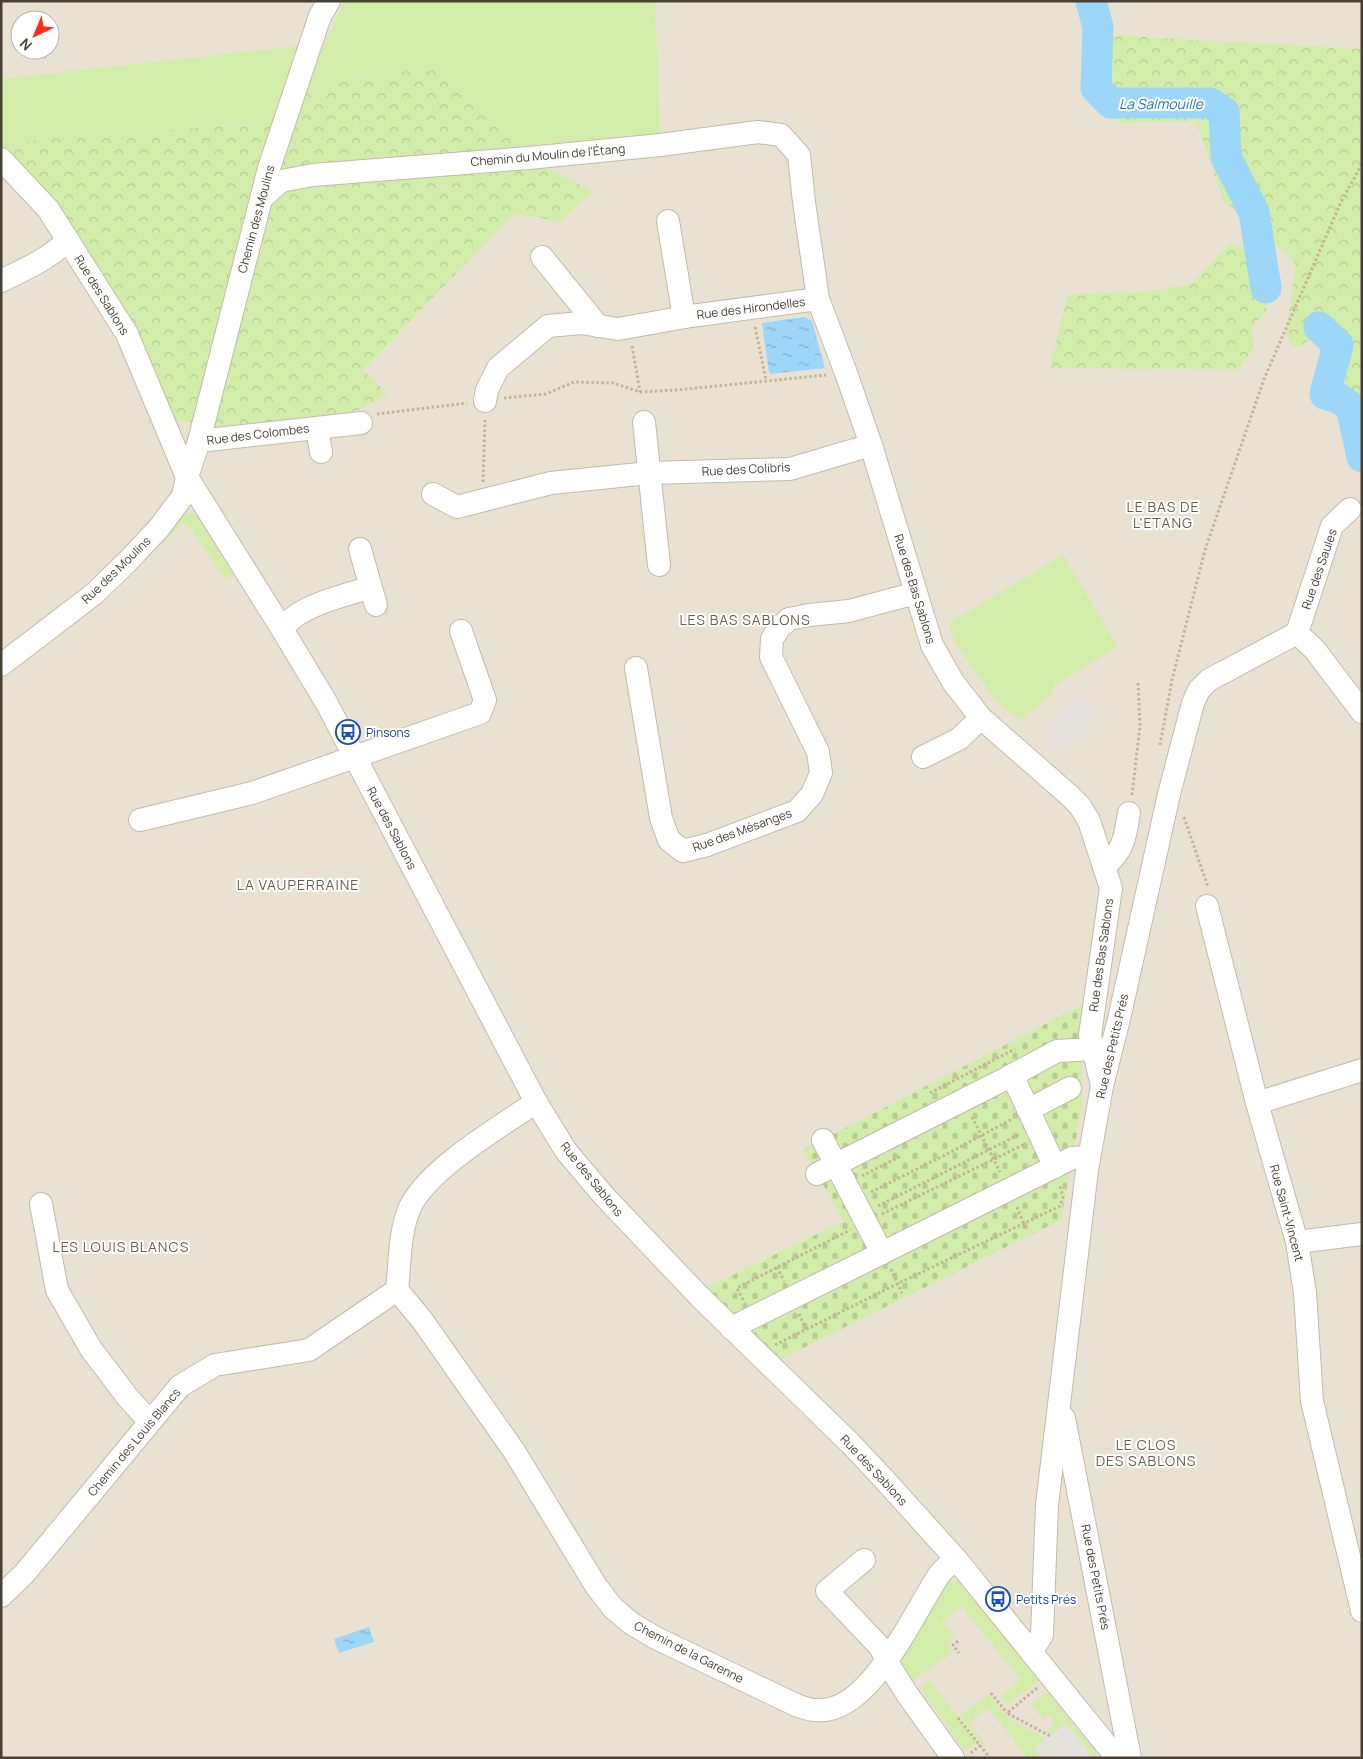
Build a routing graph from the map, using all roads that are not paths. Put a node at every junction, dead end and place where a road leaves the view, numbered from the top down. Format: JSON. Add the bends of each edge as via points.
{"nodes":[{"id":1,"x":329,"y":1,"type":"edge"},
{"id":2,"x":1,"y":159,"type":"edge"},
{"id":3,"x":802,"y":187,"type":"joint"},
{"id":4,"x":262,"y":198,"type":"junction"},
{"id":5,"x":668,"y":221,"type":"dead end"},
{"id":6,"x":68,"y":240,"type":"junction"},
{"id":7,"x":542,"y":257,"type":"dead end"},
{"id":8,"x":1,"y":280,"type":"edge"},
{"id":9,"x":818,"y":299,"type":"junction"},
{"id":10,"x":684,"y":317,"type":"junction"},
{"id":11,"x":598,"y":326,"type":"junction"},
{"id":12,"x":486,"y":400,"type":"road end"},
{"id":13,"x":644,"y":422,"type":"dead end"},
{"id":14,"x":360,"y":423,"type":"road end"},
{"id":15,"x":317,"y":428,"type":"junction"},
{"id":16,"x":199,"y":441,"type":"junction"},
{"id":17,"x":870,"y":445,"type":"junction"},
{"id":18,"x":321,"y":452,"type":"dead end"},
{"id":19,"x":649,"y":473,"type":"junction"},
{"id":20,"x":187,"y":477,"type":"junction"},
{"id":21,"x":433,"y":494,"type":"dead end"},
{"id":22,"x":1350,"y":509,"type":"dead end"},
{"id":23,"x":360,"y":549,"type":"dead end"},
{"id":24,"x":659,"y":564,"type":"dead end"},
{"id":25,"x":916,"y":593,"type":"junction"},
{"id":26,"x":282,"y":629,"type":"junction"},
{"id":27,"x":461,"y":631,"type":"dead end"},
{"id":28,"x":1297,"y":633,"type":"junction"},
{"id":29,"x":1,"y":665,"type":"edge"},
{"id":30,"x":636,"y":668,"type":"dead end"},
{"id":31,"x":1362,"y":712,"type":"edge"},
{"id":32,"x":981,"y":718,"type":"junction"},
{"id":33,"x":923,"y":756,"type":"dead end"},
{"id":34,"x":356,"y":758,"type":"junction"},
{"id":35,"x":1129,"y":813,"type":"road end"},
{"id":36,"x":140,"y":820,"type":"dead end"},
{"id":37,"x":1104,"y":867,"type":"junction"},
{"id":38,"x":1207,"y":906,"type":"road end"},
{"id":39,"x":1093,"y":1049,"type":"junction"},
{"id":40,"x":1362,"y":1070,"type":"edge"},
{"id":41,"x":1012,"y":1076,"type":"junction"},
{"id":42,"x":1102,"y":1086,"type":"junction"},
{"id":43,"x":1070,"y":1088,"type":"dead end"},
{"id":44,"x":536,"y":1102,"type":"junction"},
{"id":45,"x":1257,"y":1103,"type":"junction"},
{"id":46,"x":1032,"y":1118,"type":"junction"},
{"id":47,"x":823,"y":1140,"type":"dead end"},
{"id":48,"x":1089,"y":1157,"type":"junction"},
{"id":49,"x":1055,"y":1167,"type":"junction"},
{"id":50,"x":826,"y":1168,"type":"junction"},
{"id":51,"x":42,"y":1204,"type":"dead end"},
{"id":52,"x":1362,"y":1234,"type":"edge"},
{"id":53,"x":1296,"y":1242,"type":"junction"},
{"id":54,"x":882,"y":1252,"type":"junction"},
{"id":55,"x":397,"y":1290,"type":"junction"},
{"id":56,"x":731,"y":1328,"type":"junction"},
{"id":57,"x":1060,"y":1397,"type":"junction"},
{"id":58,"x":150,"y":1422,"type":"junction"},
{"id":59,"x":864,"y":1560,"type":"dead end"},
{"id":60,"x":956,"y":1560,"type":"junction"},
{"id":61,"x":1,"y":1596,"type":"edge"},
{"id":62,"x":1362,"y":1612,"type":"edge"},
{"id":63,"x":1030,"y":1650,"type":"junction"},
{"id":64,"x":887,"y":1662,"type":"junction"},
{"id":65,"x":953,"y":1758,"type":"edge"},
{"id":66,"x":1116,"y":1758,"type":"edge"},
{"id":67,"x":1130,"y":1758,"type":"edge"}],
"edges":[{"from":1,"to":4,"type":"street","name":"Chemin des Moulins","via":[[317,25]]},
{"from":2,"to":6,"type":"street","name":"Rue des Sablons","via":[[48,209]]},
{"from":3,"to":4,"type":"street","name":"Chemin du Moulin de l'Étang","via":[[799,155],[781,135],[758,132],[528,158],[313,175],[281,181]]},
{"from":3,"to":9,"type":"street","name":"Rue des Bas Sablons"},
{"from":4,"to":16,"type":"street","name":"Chemin des Moulins"},
{"from":5,"to":10,"type":"street","name":"Rue des Hirondelles"},
{"from":6,"to":8,"type":"street","via":[[34,265]]},
{"from":6,"to":20,"type":"street","name":"Rue des Sablons","via":[[127,334]]},
{"from":7,"to":11,"type":"street"},
{"from":9,"to":10,"type":"street","name":"Rue des Hirondelles"},
{"from":9,"to":17,"type":"street","name":"Rue des Bas Sablons"},
{"from":10,"to":11,"type":"street","name":"Rue des Hirondelles","via":[[618,329]]},
{"from":11,"to":12,"type":"street","name":"Rue des Hirondelles","via":[[581,323],[548,326],[498,368],[487,390]]},
{"from":13,"to":19,"type":"street"},
{"from":14,"to":15,"type":"street","name":"Rue des Colombes"},
{"from":15,"to":16,"type":"street","name":"Rue des Colombes"},
{"from":15,"to":18,"type":"street","name":"Rue des Colombes"},
{"from":16,"to":20,"type":"street"},
{"from":17,"to":19,"type":"street","name":"Rue des Colibris","via":[[790,469]]},
{"from":17,"to":25,"type":"street","name":"Rue des Bas Sablons"},
{"from":19,"to":21,"type":"street","name":"Rue des Colibris","via":[[551,483],[457,507]]},
{"from":19,"to":24,"type":"street"},
{"from":20,"to":26,"type":"street","name":"Rue des Sablons"},
{"from":20,"to":29,"type":"street","name":"Rue des Moulins","via":[[183,496],[175,509],[127,562],[94,594]]},
{"from":22,"to":28,"type":"street","name":"Rue des Saules","via":[[1332,526]]},
{"from":23,"to":26,"type":"street","via":[[373,596],[352,594],[329,599],[287,621]]},
{"from":25,"to":30,"type":"street","name":"Rue des Mésanges","via":[[849,611],[789,619],[779,628],[772,639],[771,657],[818,752],[821,773],[812,794],[797,811],[707,845],[683,851],[669,840],[661,818]]},
{"from":25,"to":32,"type":"street","name":"Rue des Bas Sablons","via":[[932,645],[953,682]]},
{"from":26,"to":34,"type":"street","name":"Rue des Sablons"},
{"from":27,"to":34,"type":"street","via":[[485,700],[480,713]]},
{"from":28,"to":31,"type":"street","via":[[1315,650]]},
{"from":28,"to":42,"type":"street","name":"Rue des Petits Prés","via":[[1209,680],[1194,701],[1169,794]]},
{"from":32,"to":33,"type":"street","via":[[959,739]]},
{"from":32,"to":37,"type":"street","name":"Rue des Bas Sablons","via":[[1080,806],[1089,821]]},
{"from":34,"to":36,"type":"street","via":[[252,793]]},
{"from":34,"to":44,"type":"street","name":"Rue des Sablons"},
{"from":35,"to":37,"type":"street","via":[[1125,837],[1116,857]]},
{"from":37,"to":39,"type":"street","name":"Rue des Bas Sablons","via":[[1111,888],[1090,1034]]},
{"from":38,"to":45,"type":"street","name":"Rue Saint-Vincent"},
{"from":39,"to":41,"type":"street","via":[[1057,1051]]},
{"from":39,"to":42,"type":"street","name":"Rue des Bas Sablons"},
{"from":40,"to":45,"type":"street"},
{"from":41,"to":46,"type":"street"},
{"from":41,"to":50,"type":"street"},
{"from":42,"to":48,"type":"street","name":"Rue des Petits Prés"},
{"from":43,"to":46,"type":"street"},
{"from":44,"to":55,"type":"street","via":[[464,1151],[422,1190],[404,1227]]},
{"from":44,"to":56,"type":"street","name":"Rue des Sablons","via":[[566,1151],[604,1196]]},
{"from":45,"to":53,"type":"street","name":"Rue Saint-Vincent"},
{"from":46,"to":49,"type":"street"},
{"from":47,"to":50,"type":"street"},
{"from":48,"to":49,"type":"street","via":[[1072,1158]]},
{"from":48,"to":57,"type":"street","name":"Rue des Petits Prés"},
{"from":49,"to":54,"type":"street"},
{"from":50,"to":54,"type":"street","via":[[858,1207]]},
{"from":51,"to":58,"type":"street","via":[[57,1290],[91,1349]]},
{"from":52,"to":53,"type":"street"},
{"from":53,"to":62,"type":"street","name":"Rue Saint-Vincent","via":[[1305,1293],[1312,1401]]},
{"from":54,"to":56,"type":"street"},
{"from":55,"to":58,"type":"street","name":"Chemin des Louis Blancs","via":[[309,1350],[254,1351],[215,1365],[180,1386]]},
{"from":55,"to":64,"type":"street","name":"Chemin de la Garenne","via":[[428,1327],[509,1443],[596,1586],[613,1608],[632,1624],[796,1705],[815,1710],[832,1709],[847,1702]]},
{"from":56,"to":60,"type":"street","name":"Rue des Sablons","via":[[850,1443]]},
{"from":57,"to":63,"type":"street","name":"Rue des Petits Prés","via":[[1046,1505],[1042,1635]]},
{"from":57,"to":67,"type":"street","name":"Rue des Petits Prés"},
{"from":58,"to":61,"type":"street","name":"Chemin des Louis Blancs","via":[[24,1574]]},
{"from":59,"to":64,"type":"street","via":[[828,1591],[881,1648]]},
{"from":60,"to":63,"type":"street","name":"Rue des Sablons"},
{"from":60,"to":64,"type":"street","name":"Chemin de la Garenne","via":[[940,1573]]},
{"from":63,"to":66,"type":"street","name":"Rue des Sablons"},
{"from":64,"to":65,"type":"street"}]}
